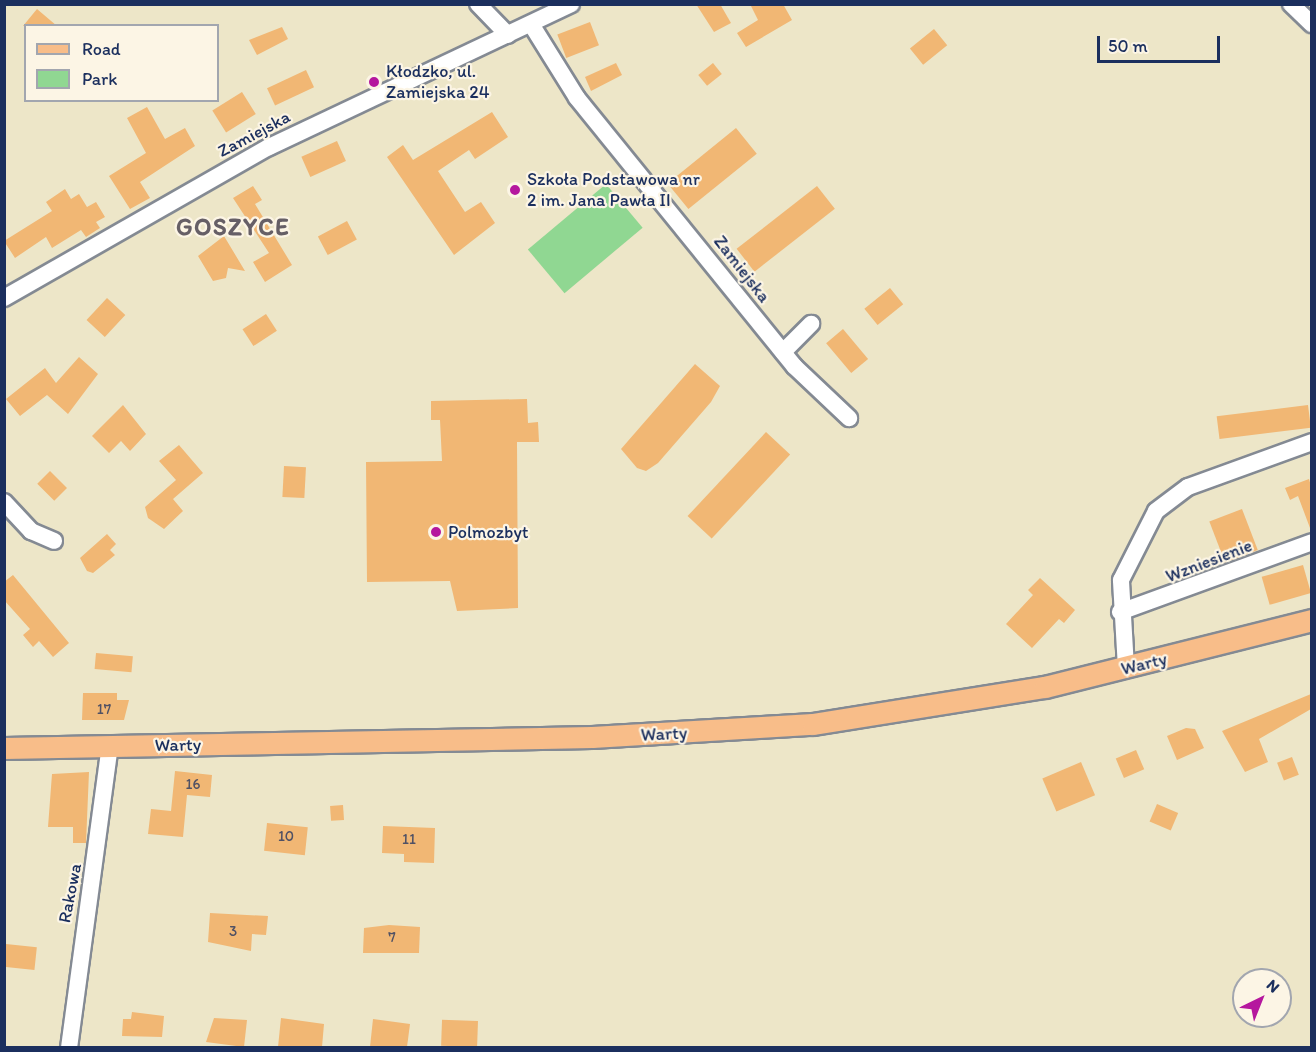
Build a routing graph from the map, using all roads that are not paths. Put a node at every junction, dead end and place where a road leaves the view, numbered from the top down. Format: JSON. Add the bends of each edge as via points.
{"nodes":[{"id":1,"x":478,"y":4,"type":"edge"},
{"id":2,"x":571,"y":4,"type":"edge"},
{"id":3,"x":1291,"y":4,"type":"edge"},
{"id":4,"x":531,"y":24,"type":"junction"},
{"id":5,"x":1311,"y":24,"type":"edge"},
{"id":6,"x":508,"y":35,"type":"junction"},
{"id":7,"x":4,"y":298,"type":"edge"},
{"id":8,"x":811,"y":324,"type":"dead end"},
{"id":9,"x":783,"y":352,"type":"junction"},
{"id":10,"x":849,"y":418,"type":"dead end"},
{"id":11,"x":1311,"y":442,"type":"edge"},
{"id":12,"x":4,"y":502,"type":"edge"},
{"id":13,"x":54,"y":541,"type":"dead end"},
{"id":14,"x":1311,"y":542,"type":"edge"},
{"id":15,"x":1120,"y":612,"type":"junction"},
{"id":16,"x":1311,"y":620,"type":"edge"},
{"id":17,"x":1126,"y":668,"type":"junction"},
{"id":18,"x":110,"y":746,"type":"junction"},
{"id":19,"x":4,"y":748,"type":"edge"},
{"id":20,"x":69,"y":1047,"type":"edge"}],
"edges":[{"from":1,"to":6,"type":"street"},
{"from":2,"to":4,"type":"street","name":"Zamiejska"},
{"from":3,"to":5,"type":"street"},
{"from":4,"to":6,"type":"street","name":"Zamiejska"},
{"from":4,"to":9,"type":"street","name":"Zamiejska","via":[[577,98]]},
{"from":6,"to":7,"type":"street","name":"Zamiejska","via":[[249,158]]},
{"from":8,"to":9,"type":"street"},
{"from":9,"to":10,"type":"street","name":"Zamiejska"},
{"from":11,"to":15,"type":"street","via":[[1167,498],[1126,565]]},
{"from":12,"to":13,"type":"street","via":[[31,531]]},
{"from":14,"to":15,"type":"street","name":"Wzniesienie"},
{"from":15,"to":17,"type":"street"},
{"from":16,"to":17,"type":"main road","name":"Warty"},
{"from":17,"to":18,"type":"main road","name":"Warty","via":[[970,701],[758,729]]},
{"from":18,"to":19,"type":"main road","name":"Warty"},
{"from":18,"to":20,"type":"street","name":"Rakowa"}]}
